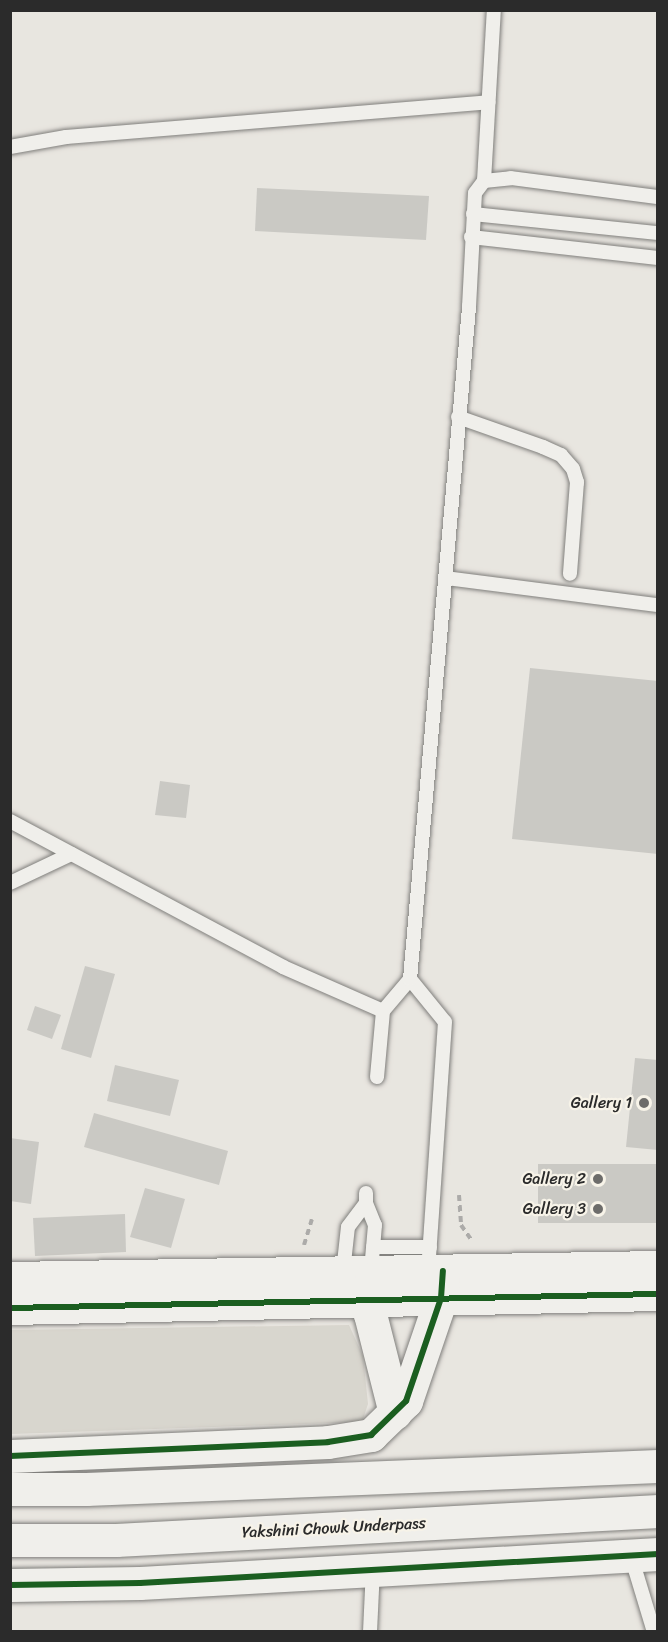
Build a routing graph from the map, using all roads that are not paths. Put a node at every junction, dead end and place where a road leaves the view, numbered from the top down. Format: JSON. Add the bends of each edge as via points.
{"nodes":[{"id":1,"x":495,"y":10,"type":"edge"},
{"id":2,"x":489,"y":102,"type":"junction"},
{"id":3,"x":10,"y":147,"type":"edge"},
{"id":4,"x":484,"y":182,"type":"junction"},
{"id":5,"x":657,"y":197,"type":"edge"},
{"id":6,"x":474,"y":214,"type":"junction"},
{"id":7,"x":657,"y":232,"type":"edge"},
{"id":8,"x":471,"y":237,"type":"junction"},
{"id":9,"x":657,"y":258,"type":"edge"},
{"id":10,"x":459,"y":417,"type":"junction"},
{"id":11,"x":570,"y":574,"type":"dead end"},
{"id":12,"x":446,"y":578,"type":"junction"},
{"id":13,"x":657,"y":605,"type":"edge"},
{"id":14,"x":10,"y":821,"type":"edge"},
{"id":15,"x":71,"y":854,"type":"junction"},
{"id":16,"x":10,"y":883,"type":"edge"},
{"id":17,"x":410,"y":979,"type":"junction"},
{"id":18,"x":383,"y":1011,"type":"junction"},
{"id":19,"x":377,"y":1077,"type":"dead end"},
{"id":20,"x":657,"y":1267,"type":"edge"},
{"id":21,"x":434,"y":1277,"type":"junction"},
{"id":22,"x":10,"y":1278,"type":"edge"},
{"id":23,"x":360,"y":1279,"type":"junction"},
{"id":24,"x":657,"y":1294,"type":"edge"},
{"id":25,"x":10,"y":1308,"type":"edge"},
{"id":26,"x":394,"y":1413,"type":"junction"},
{"id":27,"x":10,"y":1456,"type":"edge"},
{"id":28,"x":657,"y":1466,"type":"edge"},
{"id":29,"x":10,"y":1489,"type":"edge"},
{"id":30,"x":657,"y":1511,"type":"edge"},
{"id":31,"x":10,"y":1540,"type":"edge"},
{"id":32,"x":644,"y":1555,"type":"edge"},
{"id":33,"x":373,"y":1569,"type":"junction"},
{"id":34,"x":10,"y":1585,"type":"edge"},
{"id":35,"x":370,"y":1632,"type":"edge"},
{"id":36,"x":654,"y":1632,"type":"edge"}],
"edges":[{"from":1,"to":2,"type":"lane"},
{"from":2,"to":3,"type":"lane","via":[[66,137]]},
{"from":2,"to":4,"type":"lane"},
{"from":4,"to":5,"type":"lane","via":[[511,178]]},
{"from":4,"to":6,"type":"lane","via":[[475,193]]},
{"from":6,"to":7,"type":"lane"},
{"from":6,"to":8,"type":"lane"},
{"from":8,"to":9,"type":"lane"},
{"from":8,"to":10,"type":"lane"},
{"from":10,"to":11,"type":"lane","via":[[561,455],[573,469],[577,482]]},
{"from":10,"to":12,"type":"lane"},
{"from":12,"to":13,"type":"lane"},
{"from":12,"to":17,"type":"lane"},
{"from":14,"to":15,"type":"lane"},
{"from":15,"to":16,"type":"lane"},
{"from":15,"to":18,"type":"lane","via":[[283,967]]},
{"from":17,"to":18,"type":"lane"},
{"from":17,"to":21,"type":"lane","via":[[445,1022]]},
{"from":18,"to":19,"type":"lane"},
{"from":20,"to":21,"type":"street"},
{"from":21,"to":23,"type":"street"},
{"from":21,"to":23,"type":"lane"},
{"from":21,"to":24,"type":"street"},
{"from":21,"to":26,"type":"street","via":[[406,1401]]},
{"from":22,"to":23,"type":"street"},
{"from":23,"to":23,"type":"lane","via":[[348,1227],[366,1198],[375,1225]]},
{"from":23,"to":25,"type":"street"},
{"from":23,"to":26,"type":"street"},
{"from":26,"to":27,"type":"street","via":[[371,1435],[327,1442]]},
{"from":28,"to":29,"type":"street"},
{"from":30,"to":31,"type":"street","name":"Yakshini Chowk Underpass","via":[[116,1540]]},
{"from":32,"to":33,"type":"street"},
{"from":32,"to":36,"type":"lane"},
{"from":33,"to":34,"type":"street","via":[[140,1583]]},
{"from":33,"to":35,"type":"lane"}]}
